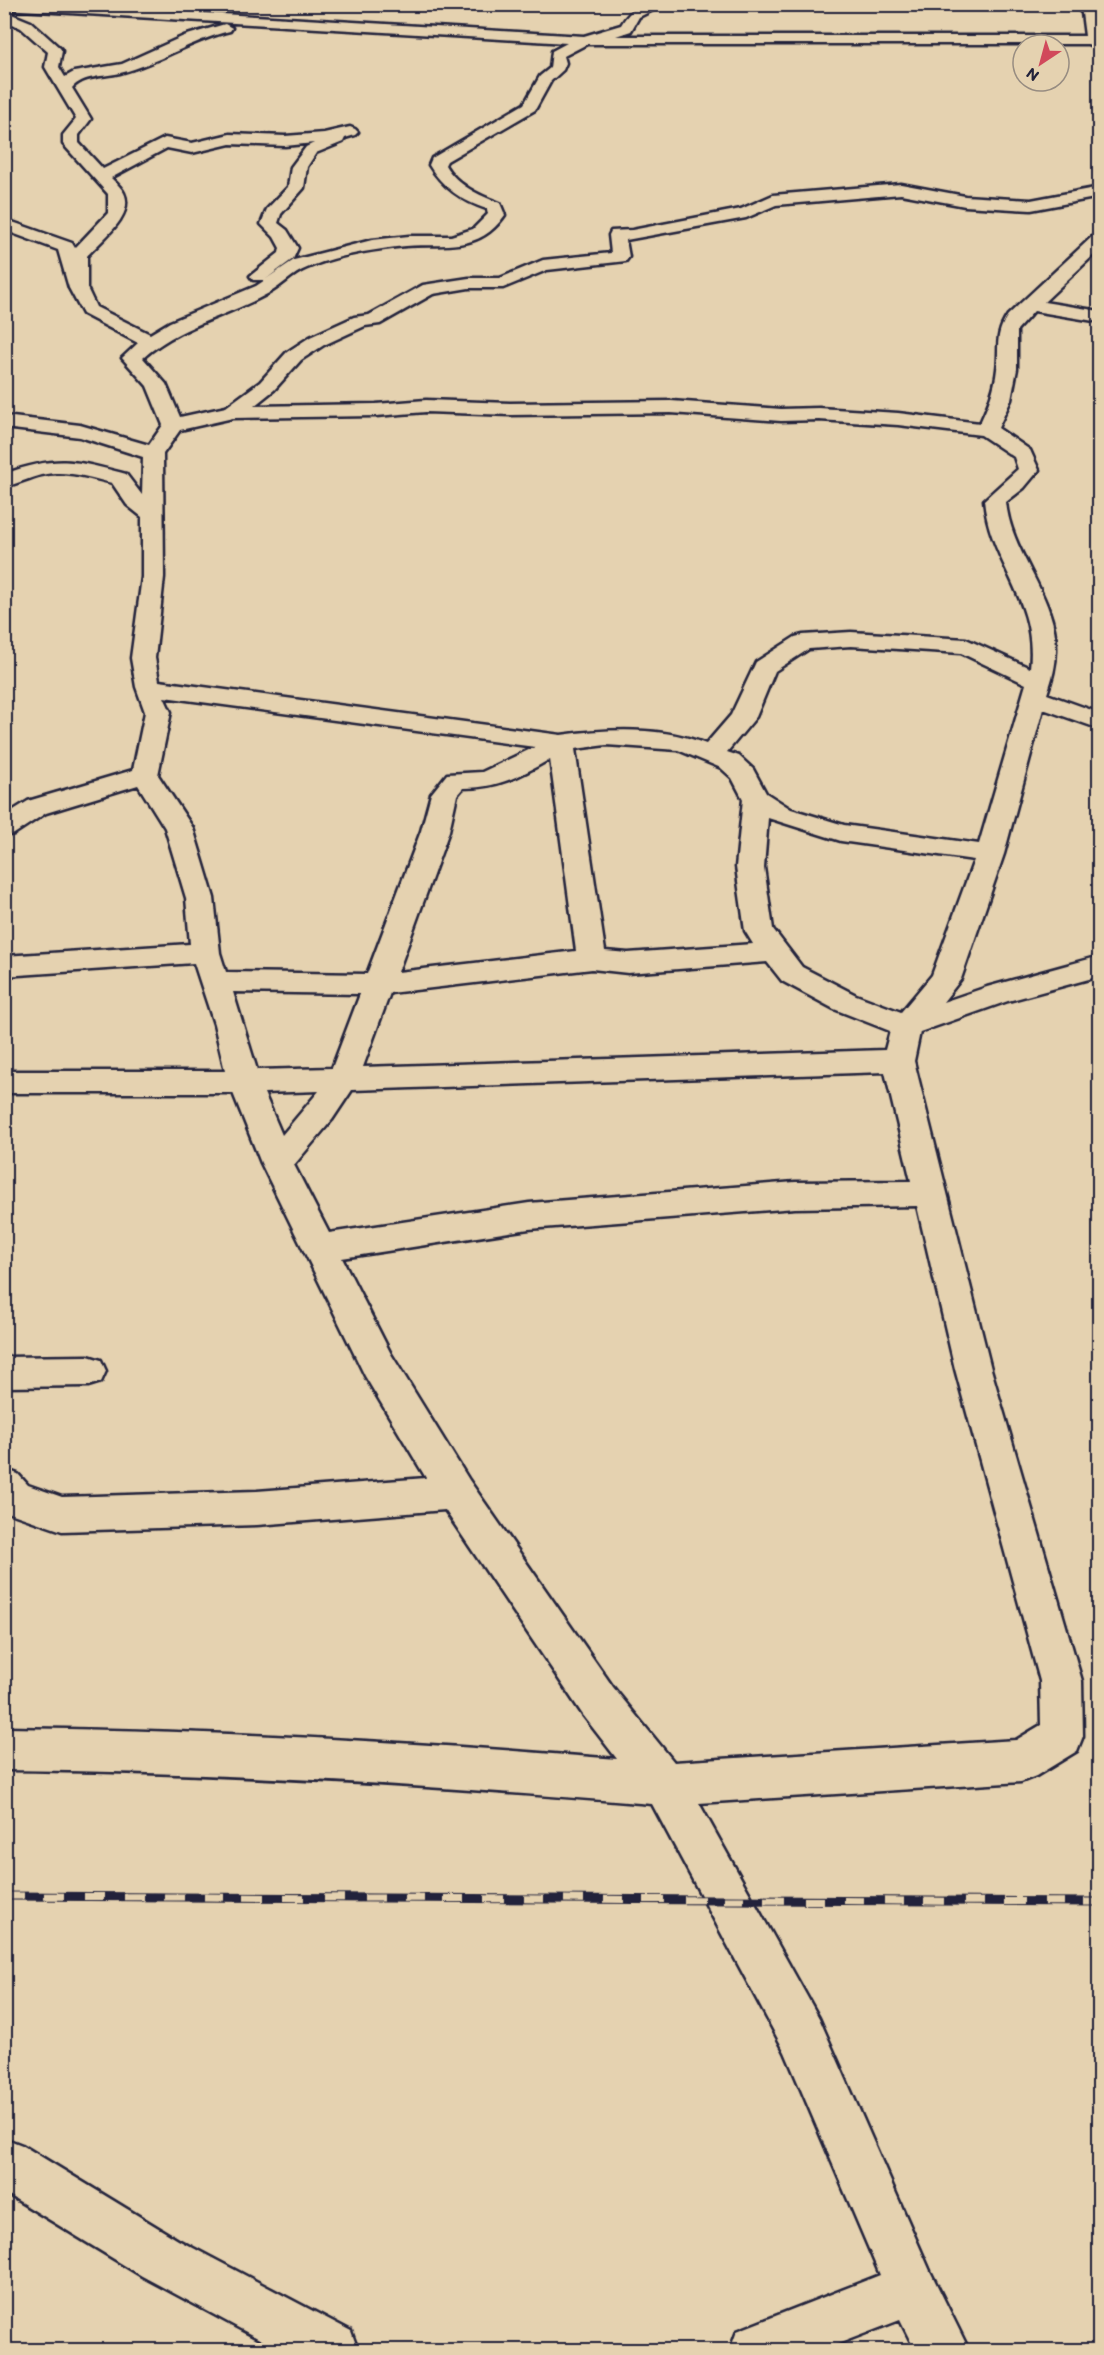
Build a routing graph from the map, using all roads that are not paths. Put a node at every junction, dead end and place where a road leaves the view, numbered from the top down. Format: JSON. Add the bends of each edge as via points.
{"nodes":[{"id":1,"x":4,"y":4,"type":"edge"},
{"id":2,"x":659,"y":4,"type":"edge"},
{"id":3,"x":1079,"y":4,"type":"edge"},
{"id":4,"x":398,"y":14,"type":"dead end"},
{"id":5,"x":4,"y":15,"type":"edge"},
{"id":6,"x":259,"y":21,"type":"junction"},
{"id":7,"x":394,"y":28,"type":"junction"},
{"id":8,"x":584,"y":40,"type":"junction"},
{"id":9,"x":1097,"y":43,"type":"edge"},
{"id":10,"x":64,"y":88,"type":"junction"},
{"id":11,"x":101,"y":177,"type":"junction"},
{"id":12,"x":1100,"y":192,"type":"edge"},
{"id":13,"x":4,"y":224,"type":"edge"},
{"id":14,"x":1100,"y":239,"type":"edge"},
{"id":15,"x":78,"y":288,"type":"junction"},
{"id":16,"x":262,"y":290,"type":"junction"},
{"id":17,"x":1030,"y":305,"type":"junction"},
{"id":18,"x":1100,"y":317,"type":"edge"},
{"id":19,"x":150,"y":342,"type":"junction"},
{"id":20,"x":233,"y":412,"type":"junction"},
{"id":21,"x":4,"y":422,"type":"edge"},
{"id":22,"x":173,"y":425,"type":"junction"},
{"id":23,"x":987,"y":430,"type":"junction"},
{"id":24,"x":153,"y":454,"type":"junction"},
{"id":25,"x":4,"y":481,"type":"edge"},
{"id":26,"x":151,"y":513,"type":"junction"},
{"id":27,"x":148,"y":687,"type":"junction"},
{"id":28,"x":1038,"y":689,"type":"junction"},
{"id":29,"x":1100,"y":722,"type":"edge"},
{"id":30,"x":561,"y":743,"type":"junction"},
{"id":31,"x":711,"y":754,"type":"junction"},
{"id":32,"x":145,"y":775,"type":"junction"},
{"id":33,"x":756,"y":799,"type":"junction"},
{"id":34,"x":4,"y":828,"type":"edge"},
{"id":35,"x":990,"y":854,"type":"junction"},
{"id":36,"x":775,"y":952,"type":"junction"},
{"id":37,"x":205,"y":953,"type":"junction"},
{"id":38,"x":592,"y":959,"type":"junction"},
{"id":39,"x":4,"y":966,"type":"edge"},
{"id":40,"x":1100,"y":966,"type":"edge"},
{"id":41,"x":215,"y":982,"type":"junction"},
{"id":42,"x":378,"y":984,"type":"junction"},
{"id":43,"x":902,"y":1044,"type":"junction"},
{"id":44,"x":342,"y":1079,"type":"junction"},
{"id":45,"x":4,"y":1082,"type":"edge"},
{"id":46,"x":244,"y":1082,"type":"junction"},
{"id":47,"x":276,"y":1162,"type":"junction"},
{"id":48,"x":931,"y":1193,"type":"junction"},
{"id":49,"x":320,"y":1248,"type":"junction"},
{"id":50,"x":88,"y":1371,"type":"dead end"},
{"id":51,"x":4,"y":1372,"type":"edge"},
{"id":52,"x":455,"y":1492,"type":"junction"},
{"id":53,"x":8,"y":1497,"type":"edge"},
{"id":54,"x":4,"y":1749,"type":"edge"},
{"id":55,"x":664,"y":1784,"type":"junction"},
{"id":56,"x":4,"y":2163,"type":"edge"},
{"id":57,"x":912,"y":2289,"type":"junction"},
{"id":58,"x":333,"y":2350,"type":"edge"},
{"id":59,"x":756,"y":2350,"type":"edge"},
{"id":60,"x":943,"y":2350,"type":"edge"}],
"edges":[{"from":1,"to":6,"type":"street"},
{"from":2,"to":8,"type":"street","via":[[634,14],[626,28]]},
{"from":3,"to":9,"type":"street","via":[[1088,12]]},
{"from":4,"to":7,"type":"street","via":[[400,18]]},
{"from":5,"to":10,"type":"street","via":[[26,25],[55,51],[52,67]]},
{"from":6,"to":7,"type":"street"},
{"from":6,"to":10,"type":"street","via":[[202,33],[112,71],[74,76]]},
{"from":7,"to":8,"type":"street"},
{"from":8,"to":9,"type":"street"},
{"from":8,"to":16,"type":"street","via":[[557,54],[556,70],[545,79],[530,107],[440,158],[440,171],[460,191],[494,206],[497,215],[479,233],[452,241],[372,245],[300,264]]},
{"from":10,"to":11,"type":"street","via":[[84,118],[71,135],[71,144]]},
{"from":11,"to":15,"type":"street","via":[[116,193],[118,205],[116,214],[78,255]]},
{"from":11,"to":16,"type":"street","via":[[165,143],[192,148],[230,139],[285,141],[350,132],[311,150],[299,167],[296,188],[273,213],[269,224],[289,248],[287,255],[257,277]]},
{"from":12,"to":20,"type":"street","via":[[1031,205],[965,201],[901,189],[880,190],[773,200],[746,213],[617,235],[620,257],[543,265],[502,283],[429,289],[396,309],[342,329],[294,356],[267,386]]},
{"from":13,"to":15,"type":"street","via":[[66,247]]},
{"from":14,"to":17,"type":"street"},
{"from":15,"to":19,"type":"street","via":[[89,310]]},
{"from":16,"to":19,"type":"street","via":[[177,326]]},
{"from":17,"to":18,"type":"street"},
{"from":17,"to":23,"type":"street","via":[[1008,330],[1001,400]]},
{"from":19,"to":22,"type":"street","via":[[132,358],[156,384]]},
{"from":20,"to":22,"type":"street"},
{"from":20,"to":23,"type":"street","via":[[426,406],[671,407],[898,419]]},
{"from":21,"to":24,"type":"street","via":[[83,430]]},
{"from":22,"to":24,"type":"street"},
{"from":23,"to":28,"type":"street","via":[[1023,454],[1029,470],[994,500],[998,527],[1039,612],[1046,654]]},
{"from":24,"to":26,"type":"street"},
{"from":25,"to":26,"type":"street","via":[[38,469],[82,469],[118,478]]},
{"from":26,"to":27,"type":"street","via":[[153,577],[143,658]]},
{"from":27,"to":30,"type":"street"},
{"from":27,"to":32,"type":"street","via":[[158,711]]},
{"from":28,"to":29,"type":"street"},
{"from":28,"to":31,"type":"street","via":[[966,646],[851,639],[803,642],[765,667],[743,717]]},
{"from":28,"to":35,"type":"street"},
{"from":30,"to":31,"type":"street","via":[[606,736],[682,743]]},
{"from":30,"to":38,"type":"street"},
{"from":30,"to":42,"type":"street","via":[[486,780],[456,780],[444,794],[435,831]]},
{"from":31,"to":33,"type":"street","via":[[730,762],[744,775]]},
{"from":32,"to":34,"type":"street","via":[[37,807]]},
{"from":32,"to":37,"type":"street","via":[[179,828],[200,898]]},
{"from":33,"to":35,"type":"street","via":[[782,815],[842,833]]},
{"from":33,"to":36,"type":"street","via":[[750,867],[759,931]]},
{"from":35,"to":43,"type":"street","via":[[946,980]]},
{"from":36,"to":38,"type":"street","via":[[628,963]]},
{"from":36,"to":43,"type":"street","via":[[792,974],[845,1002]]},
{"from":37,"to":39,"type":"street"},
{"from":37,"to":41,"type":"street"},
{"from":38,"to":42,"type":"street"},
{"from":40,"to":43,"type":"street","via":[[998,994]]},
{"from":41,"to":42,"type":"street"},
{"from":41,"to":46,"type":"street"},
{"from":42,"to":44,"type":"street"},
{"from":43,"to":44,"type":"street"},
{"from":43,"to":48,"type":"street"},
{"from":44,"to":46,"type":"street"},
{"from":44,"to":47,"type":"street","via":[[321,1112]]},
{"from":45,"to":46,"type":"street"},
{"from":46,"to":47,"type":"street"},
{"from":47,"to":49,"type":"street"},
{"from":48,"to":49,"type":"street","via":[[795,1195],[529,1216]]},
{"from":48,"to":55,"type":"street","via":[[973,1369],[1061,1681],[1062,1736],[1021,1761]]},
{"from":49,"to":52,"type":"street","via":[[378,1365]]},
{"from":50,"to":51,"type":"street"},
{"from":52,"to":53,"type":"street","via":[[257,1508],[62,1514]]},
{"from":52,"to":55,"type":"street","via":[[598,1701]]},
{"from":54,"to":55,"type":"street","via":[[151,1751],[435,1765]]},
{"from":55,"to":57,"type":"street","via":[[802,2035]]},
{"from":56,"to":58,"type":"street","via":[[160,2258]]},
{"from":57,"to":59,"type":"street"},
{"from":57,"to":60,"type":"street"}]}
